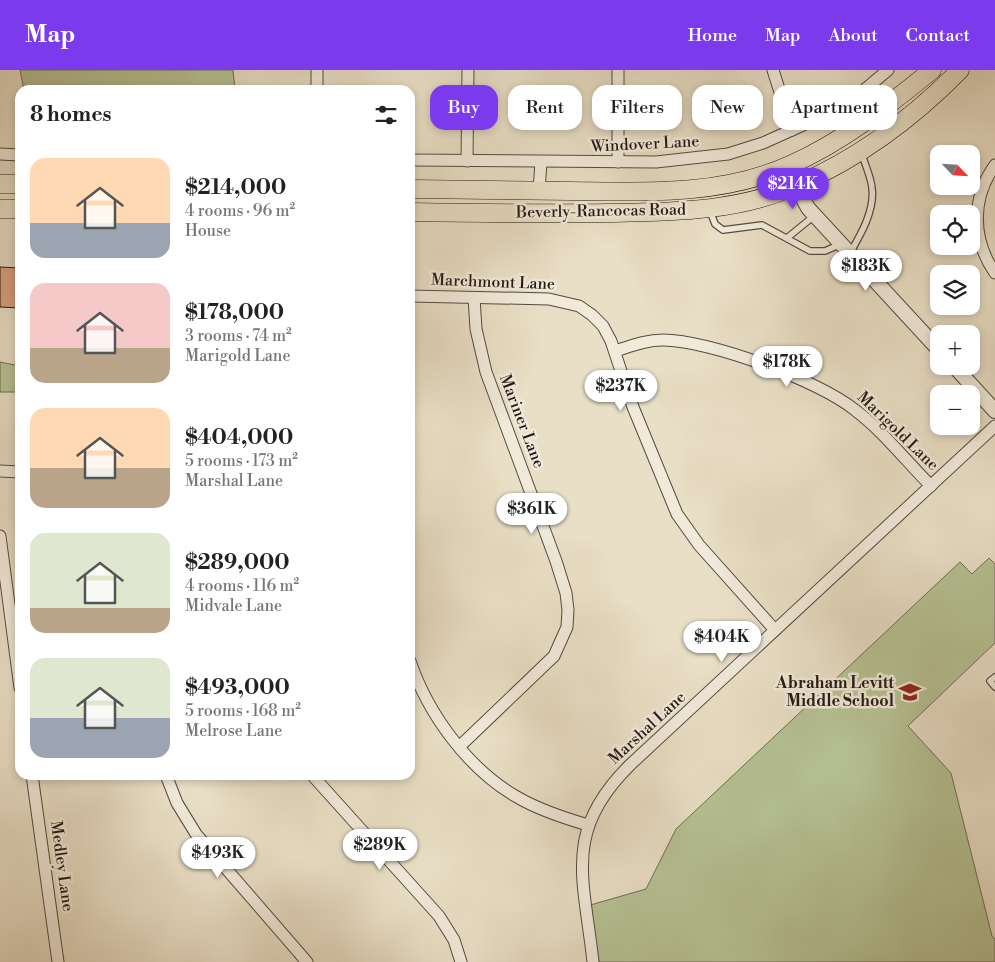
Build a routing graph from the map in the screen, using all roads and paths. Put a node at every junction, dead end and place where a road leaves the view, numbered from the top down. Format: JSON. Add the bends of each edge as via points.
{"nodes":[{"id":1,"x":317,"y":70,"type":"edge"},
{"id":2,"x":468,"y":70,"type":"edge"},
{"id":3,"x":618,"y":70,"type":"edge"},
{"id":4,"x":773,"y":70,"type":"edge"},
{"id":5,"x":888,"y":70,"type":"edge"},
{"id":6,"x":932,"y":70,"type":"edge"},
{"id":7,"x":960,"y":70,"type":"edge"},
{"id":8,"x":317,"y":85,"type":"edge"},
{"id":9,"x":778,"y":85,"type":"edge"},
{"id":10,"x":870,"y":85,"type":"edge"},
{"id":11,"x":792,"y":130,"type":"edge"},
{"id":12,"x":862,"y":151,"type":"junction"},
{"id":13,"x":0,"y":154,"type":"edge"},
{"id":14,"x":15,"y":155,"type":"edge"},
{"id":15,"x":415,"y":160,"type":"edge"},
{"id":16,"x":466,"y":161,"type":"junction"},
{"id":17,"x":540,"y":162,"type":"junction"},
{"id":18,"x":618,"y":162,"type":"junction"},
{"id":19,"x":995,"y":165,"type":"edge"},
{"id":20,"x":789,"y":166,"type":"junction"},
{"id":21,"x":0,"y":184,"type":"edge"},
{"id":22,"x":15,"y":184,"type":"edge"},
{"id":23,"x":796,"y":186,"type":"junction"},
{"id":24,"x":415,"y":189,"type":"edge"},
{"id":25,"x":540,"y":191,"type":"junction"},
{"id":26,"x":709,"y":207,"type":"junction"},
{"id":27,"x":0,"y":209,"type":"edge"},
{"id":28,"x":15,"y":209,"type":"edge"},
{"id":29,"x":418,"y":212,"type":"edge"},
{"id":30,"x":815,"y":215,"type":"junction"},
{"id":31,"x":786,"y":238,"type":"junction"},
{"id":32,"x":846,"y":248,"type":"junction"},
{"id":33,"x":995,"y":273,"type":"edge"},
{"id":34,"x":415,"y":296,"type":"edge"},
{"id":35,"x":474,"y":298,"type":"junction"},
{"id":36,"x":930,"y":340,"type":"edge"},
{"id":37,"x":615,"y":351,"type":"junction"},
{"id":38,"x":962,"y":375,"type":"edge"},
{"id":39,"x":995,"y":411,"type":"edge"},
{"id":40,"x":995,"y":426,"type":"edge"},
{"id":41,"x":0,"y":471,"type":"edge"},
{"id":42,"x":15,"y":472,"type":"edge"},
{"id":43,"x":931,"y":486,"type":"junction"},
{"id":44,"x":0,"y":536,"type":"edge"},
{"id":45,"x":775,"y":630,"type":"junction"},
{"id":46,"x":15,"y":650,"type":"edge"},
{"id":47,"x":415,"y":673,"type":"edge"},
{"id":48,"x":995,"y":677,"type":"edge"},
{"id":49,"x":995,"y":687,"type":"edge"},
{"id":50,"x":460,"y":746,"type":"junction"},
{"id":51,"x":33,"y":780,"type":"edge"},
{"id":52,"x":168,"y":780,"type":"edge"},
{"id":53,"x":317,"y":780,"type":"edge"},
{"id":54,"x":588,"y":825,"type":"junction"},
{"id":55,"x":58,"y":962,"type":"edge"},
{"id":56,"x":307,"y":962,"type":"edge"},
{"id":57,"x":461,"y":962,"type":"edge"},
{"id":58,"x":593,"y":962,"type":"edge"}],
"edges":[{"from":1,"to":8,"type":"street"},
{"from":2,"to":16,"type":"street"},
{"from":3,"to":18,"type":"street"},
{"from":4,"to":9,"type":"street"},
{"from":5,"to":10,"type":"street","name":"Windover Lane"},
{"from":6,"to":20,"type":"main road","name":"Beverly-Rancocas Road","via":[[828,146]]},
{"from":7,"to":12,"type":"main road","name":"Beverly-Rancocas Road","via":[[890,132]]},
{"from":11,"to":18,"type":"street","name":"Windover Lane","via":[[728,154],[673,161]]},
{"from":12,"to":23,"type":"main road","name":"Beverly-Rancocas Road"},
{"from":12,"to":32,"type":"lane","via":[[872,188],[869,214],[860,237]]},
{"from":13,"to":14,"type":"street"},
{"from":15,"to":16,"type":"street","name":"Windover Lane"},
{"from":16,"to":17,"type":"street","name":"Windover Lane"},
{"from":17,"to":18,"type":"street","name":"Windover Lane"},
{"from":17,"to":25,"type":"street"},
{"from":19,"to":33,"type":"street","via":[[986,179],[977,210],[982,252]]},
{"from":20,"to":23,"type":"street"},
{"from":20,"to":25,"type":"main road","name":"Beverly-Rancocas Road","via":[[735,182],[690,190]]},
{"from":21,"to":22,"type":"main road"},
{"from":23,"to":26,"type":"main road","name":"Beverly-Rancocas Road","via":[[734,204]]},
{"from":23,"to":30,"type":"street"},
{"from":24,"to":25,"type":"main road","name":"Beverly-Rancocas Road"},
{"from":25,"to":29,"type":"main road","via":[[530,198],[517,200],[454,200]]},
{"from":26,"to":29,"type":"main road","name":"Beverly-Rancocas Road","via":[[665,212]]},
{"from":26,"to":31,"type":"lane","via":[[715,224],[723,230],[762,225]]},
{"from":27,"to":28,"type":"main road"},
{"from":30,"to":31,"type":"lane"},
{"from":30,"to":32,"type":"street"},
{"from":31,"to":32,"type":"lane","via":[[810,251]]},
{"from":32,"to":36,"type":"street"},
{"from":34,"to":35,"type":"street","name":"Marchmont Lane"},
{"from":35,"to":37,"type":"street","name":"Marchmont Lane","via":[[550,299],[579,306],[603,326]]},
{"from":35,"to":50,"type":"street","name":"Mariner Lane","via":[[476,329],[486,372],[556,561],[568,610],[567,627],[554,656]]},
{"from":37,"to":43,"type":"street","name":"Marigold Lane","via":[[649,341],[688,342],[796,378],[828,392],[856,410]]},
{"from":37,"to":45,"type":"street","name":"Marchmont Lane","via":[[633,407],[677,514]]},
{"from":38,"to":39,"type":"street"},
{"from":40,"to":43,"type":"street","name":"Marshal Lane"},
{"from":41,"to":42,"type":"street"},
{"from":43,"to":45,"type":"street","name":"Marshal Lane"},
{"from":44,"to":46,"type":"street"},
{"from":45,"to":54,"type":"street","name":"Marshal Lane","via":[[619,776],[599,802]]},
{"from":47,"to":50,"type":"street","via":[[425,697]]},
{"from":48,"to":49,"type":"lane","via":[[990,681]]},
{"from":50,"to":54,"type":"street","via":[[490,778],[516,797]]},
{"from":51,"to":55,"type":"street","name":"Medley Lane"},
{"from":52,"to":56,"type":"street","via":[[176,803],[196,834]]},
{"from":53,"to":57,"type":"street","via":[[439,916],[454,940]]},
{"from":54,"to":58,"type":"street","name":"Marshal Lane","via":[[581,865]]}]}
